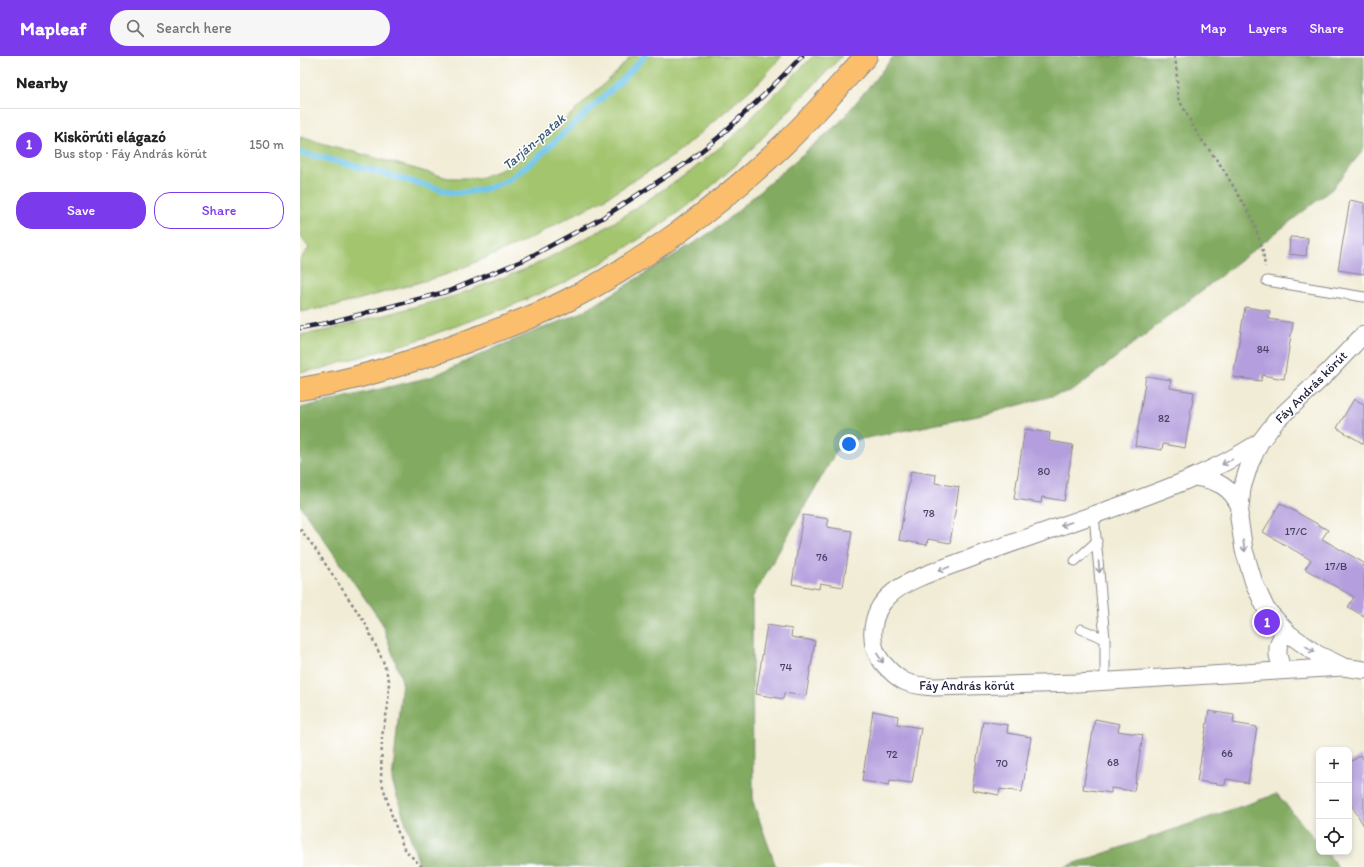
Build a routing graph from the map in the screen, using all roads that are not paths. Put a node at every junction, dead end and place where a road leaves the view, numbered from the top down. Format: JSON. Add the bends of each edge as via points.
{"nodes":[{"id":1,"x":866,"y":56,"type":"edge"},
{"id":2,"x":1267,"y":281,"type":"road end"},
{"id":3,"x":1364,"y":297,"type":"edge"},
{"id":4,"x":1364,"y":334,"type":"edge"},
{"id":5,"x":300,"y":389,"type":"edge"},
{"id":6,"x":1260,"y":442,"type":"junction"},
{"id":7,"x":1195,"y":477,"type":"junction"},
{"id":8,"x":1240,"y":507,"type":"junction"},
{"id":9,"x":1094,"y":515,"type":"junction"},
{"id":10,"x":1097,"y":541,"type":"junction"},
{"id":11,"x":1075,"y":561,"type":"dead end"},
{"id":12,"x":1282,"y":626,"type":"junction"},
{"id":13,"x":1081,"y":629,"type":"dead end"},
{"id":14,"x":1105,"y":639,"type":"junction"},
{"id":15,"x":1342,"y":667,"type":"junction"},
{"id":16,"x":1282,"y":670,"type":"junction"},
{"id":17,"x":1364,"y":670,"type":"edge"},
{"id":18,"x":1105,"y":682,"type":"junction"}],
"edges":[{"from":1,"to":5,"type":"main road","via":[[781,147],[743,180],[661,245],[603,281],[522,321],[421,359]]},
{"from":2,"to":3,"type":"lane"},
{"from":4,"to":6,"type":"street","name":"Fáy András körút","via":[[1328,373],[1276,421]]},
{"from":6,"to":7,"type":"street","name":"Fáy András körút","one_way":true},
{"from":6,"to":8,"type":"street","name":"Fáy András körút","via":[[1242,488]]},
{"from":7,"to":8,"type":"street","via":[[1221,484],[1236,498]]},
{"from":7,"to":9,"type":"street","name":"Fáy András körút"},
{"from":8,"to":12,"type":"street","name":"Fáy András körút","one_way":true,"via":[[1239,518],[1244,550],[1254,583],[1266,608]]},
{"from":9,"to":10,"type":"lane"},
{"from":9,"to":18,"type":"street","name":"Fáy András körút","one_way":true,"via":[[998,548],[895,590],[880,608],[873,636],[880,659],[898,678],[913,685],[969,687]]},
{"from":10,"to":11,"type":"lane"},
{"from":10,"to":14,"type":"lane","one_way":true},
{"from":12,"to":15,"type":"street","name":"Fáy András körút","one_way":true,"via":[[1317,654]]},
{"from":12,"to":16,"type":"street","via":[[1278,647]]},
{"from":13,"to":14,"type":"lane"},
{"from":14,"to":18,"type":"lane"},
{"from":15,"to":16,"type":"street","name":"Fáy András körút"},
{"from":15,"to":17,"type":"street","name":"Fáy András körút"},
{"from":16,"to":18,"type":"street","name":"Fáy András körút"}]}
